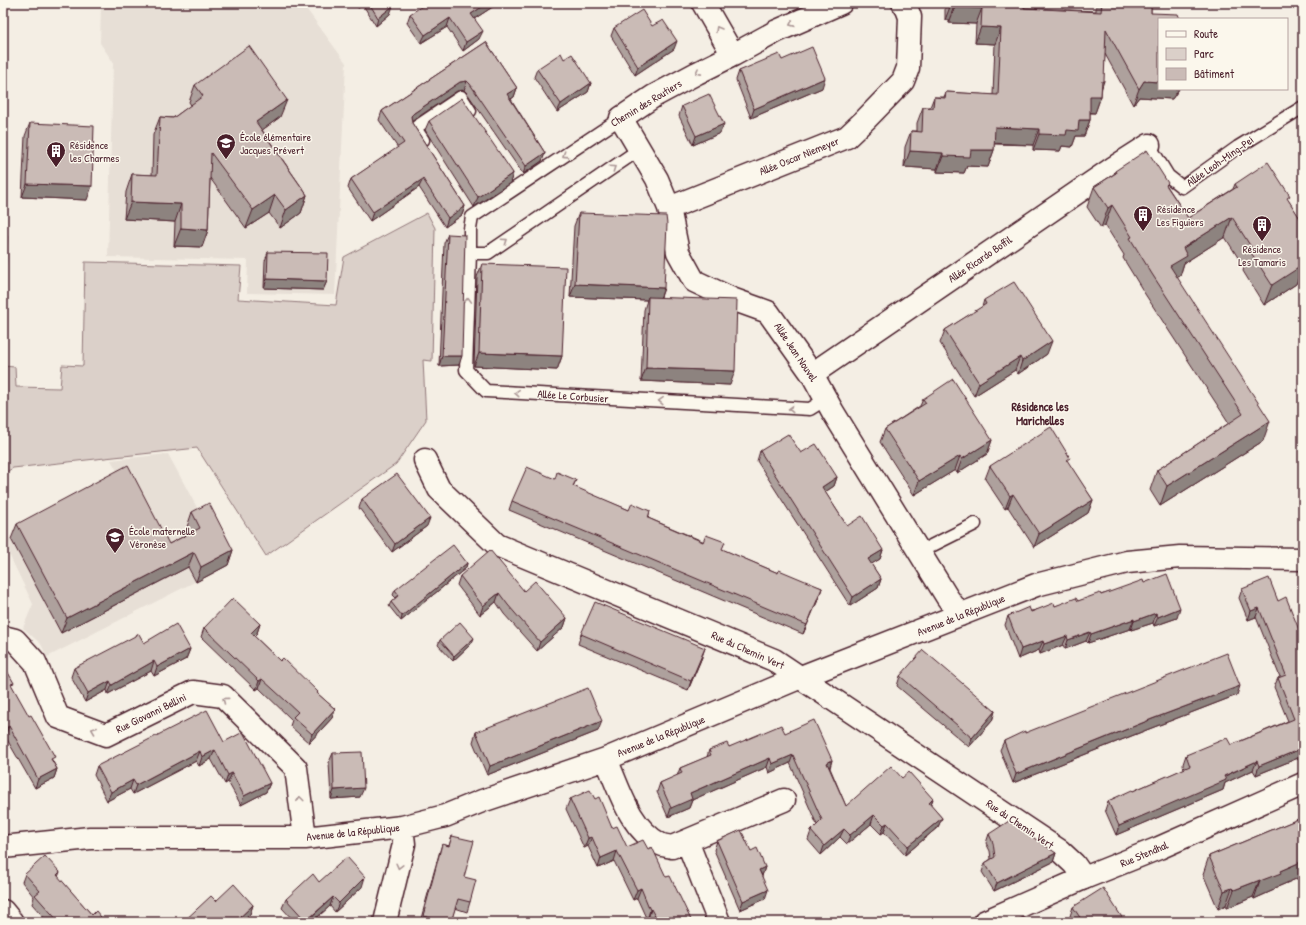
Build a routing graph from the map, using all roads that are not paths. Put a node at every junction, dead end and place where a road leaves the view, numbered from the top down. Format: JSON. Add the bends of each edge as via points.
{"nodes":[{"id":1,"x":703,"y":3,"type":"edge"},
{"id":2,"x":841,"y":3,"type":"edge"},
{"id":3,"x":903,"y":3,"type":"edge"},
{"id":4,"x":820,"y":7,"type":"edge"},
{"id":5,"x":733,"y":55,"type":"junction"},
{"id":6,"x":1303,"y":107,"type":"edge"},
{"id":7,"x":620,"y":118,"type":"junction"},
{"id":8,"x":478,"y":122,"type":"edge"},
{"id":9,"x":1149,"y":146,"type":"joint"},
{"id":10,"x":427,"y":147,"type":"edge"},
{"id":11,"x":640,"y":149,"type":"junction"},
{"id":12,"x":464,"y":204,"type":"edge"},
{"id":13,"x":669,"y":208,"type":"junction"},
{"id":14,"x":471,"y":223,"type":"junction"},
{"id":15,"x":470,"y":253,"type":"junction"},
{"id":16,"x":812,"y":374,"type":"junction"},
{"id":17,"x":826,"y":399,"type":"junction"},
{"id":18,"x":425,"y":460,"type":"dead end"},
{"id":19,"x":975,"y":524,"type":"dead end"},
{"id":20,"x":919,"y":552,"type":"junction"},
{"id":21,"x":1303,"y":559,"type":"edge"},
{"id":22,"x":960,"y":615,"type":"junction"},
{"id":23,"x":3,"y":637,"type":"edge"},
{"id":24,"x":801,"y":677,"type":"junction"},
{"id":25,"x":606,"y":759,"type":"junction"},
{"id":26,"x":1303,"y":784,"type":"edge"},
{"id":27,"x":784,"y":800,"type":"dead end"},
{"id":28,"x":402,"y":827,"type":"junction"},
{"id":29,"x":305,"y":838,"type":"junction"},
{"id":30,"x":687,"y":841,"type":"junction"},
{"id":31,"x":3,"y":847,"type":"edge"},
{"id":32,"x":1084,"y":878,"type":"junction"},
{"id":33,"x":3,"y":911,"type":"edge"},
{"id":34,"x":12,"y":922,"type":"edge"},
{"id":35,"x":385,"y":922,"type":"edge"},
{"id":36,"x":719,"y":922,"type":"edge"},
{"id":37,"x":984,"y":922,"type":"edge"}],
"edges":[{"from":5,"to":1,"type":"street","one_way":true},
{"from":2,"to":4,"type":"street","name":"Chemin des Routiers"},
{"from":3,"to":13,"type":"street","name":"Allée Oscar Niemeyer","via":[[910,17],[908,68],[903,81],[847,137]]},
{"from":4,"to":5,"type":"street","name":"Chemin des Routiers","one_way":true},
{"from":5,"to":7,"type":"street","name":"Chemin des Routiers","one_way":true,"via":[[697,72]]},
{"from":6,"to":9,"type":"lane","name":"Allée Leoh-Ming-Pei","via":[[1238,147],[1182,187],[1168,176]]},
{"from":7,"to":11,"type":"street","name":"Allée Jean Nouvel"},
{"from":7,"to":14,"type":"lane","name":"Chemin des Routiers","one_way":true,"via":[[518,181]]},
{"from":8,"to":10,"type":"lane","via":[[461,97],[415,128]]},
{"from":9,"to":16,"type":"street","name":"Allée Ricardo Boffil"},
{"from":11,"to":13,"type":"street","name":"Allée Jean Nouvel"},
{"from":15,"to":11,"type":"lane","one_way":true,"via":[[488,253]]},
{"from":12,"to":14,"type":"lane"},
{"from":13,"to":16,"type":"street","name":"Allée Jean Nouvel","via":[[678,252],[694,281],[768,312]]},
{"from":14,"to":15,"type":"lane","name":"Allée Le Corbusier"},
{"from":17,"to":15,"type":"lane","name":"Allée Le Corbusier","one_way":true,"via":[[810,410],[486,391],[466,370]]},
{"from":16,"to":17,"type":"street","name":"Allée Jean Nouvel"},
{"from":17,"to":20,"type":"street","name":"Allée Jean Nouvel"},
{"from":18,"to":24,"type":"street","name":"Rue du Chemin Vert","via":[[439,489],[497,545],[774,660]]},
{"from":19,"to":20,"type":"lane"},
{"from":20,"to":22,"type":"street","name":"Allée Jean Nouvel"},
{"from":21,"to":22,"type":"street","name":"Avenue de la République","via":[[1180,557],[1127,562],[1036,585]]},
{"from":22,"to":24,"type":"street","name":"Avenue de la République"},
{"from":29,"to":23,"type":"street","name":"Rue Giovanni Bellini","one_way":true,"via":[[296,768],[223,696],[193,692],[106,735],[58,717],[35,662],[15,640]]},
{"from":24,"to":25,"type":"street","name":"Avenue de la République"},
{"from":24,"to":32,"type":"street","name":"Rue du Chemin Vert","via":[[1060,851]]},
{"from":25,"to":28,"type":"street","name":"Avenue de la République","via":[[445,816]]},
{"from":25,"to":30,"type":"street","via":[[629,813],[643,832],[660,844],[672,847]]},
{"from":26,"to":32,"type":"street","name":"Rue Stendhal","via":[[1159,848]]},
{"from":27,"to":30,"type":"street"},
{"from":28,"to":29,"type":"street","name":"Avenue de la République"},
{"from":28,"to":35,"type":"street","one_way":true,"via":[[404,844]]},
{"from":29,"to":31,"type":"street","name":"Avenue de la République","via":[[90,838]]},
{"from":30,"to":36,"type":"street"},
{"from":32,"to":37,"type":"street","name":"Rue Stendhal"},
{"from":33,"to":34,"type":"street"}]}
